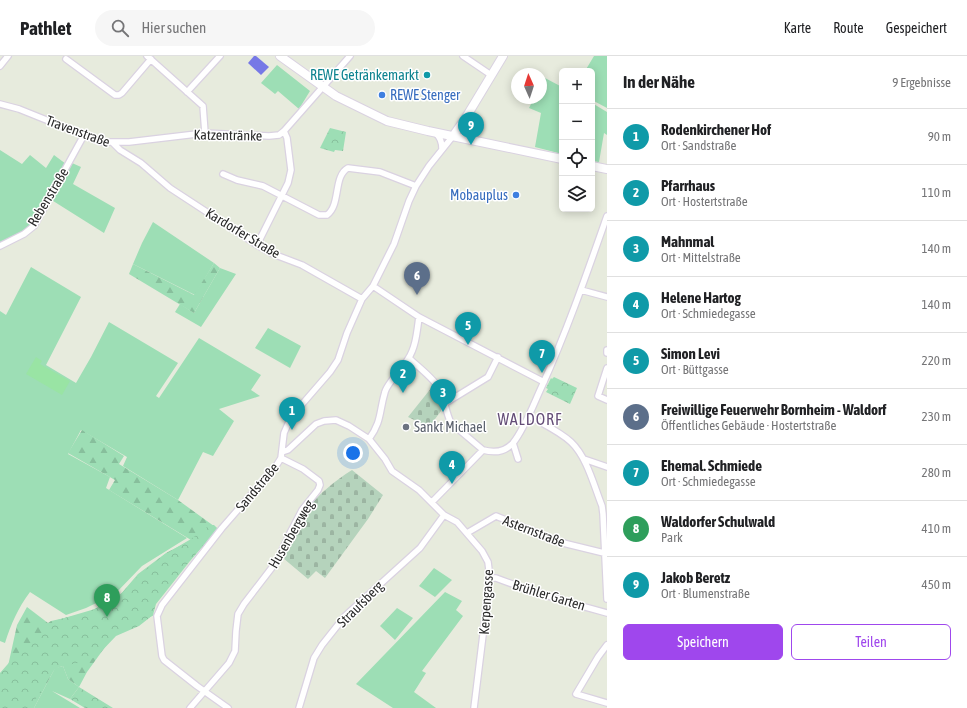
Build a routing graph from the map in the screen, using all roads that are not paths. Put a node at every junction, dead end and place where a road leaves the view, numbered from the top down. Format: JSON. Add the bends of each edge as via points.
{"nodes":[{"id":1,"x":8,"y":56,"type":"edge"},
{"id":2,"x":220,"y":56,"type":"edge"},
{"id":3,"x":280,"y":56,"type":"edge"},
{"id":4,"x":350,"y":56,"type":"edge"},
{"id":5,"x":463,"y":56,"type":"edge"},
{"id":6,"x":503,"y":56,"type":"edge"},
{"id":7,"x":149,"y":58,"type":"edge"},
{"id":8,"x":66,"y":59,"type":"dead end"},
{"id":9,"x":0,"y":66,"type":"edge"},
{"id":10,"x":491,"y":75,"type":"junction"},
{"id":11,"x":323,"y":87,"type":"junction"},
{"id":12,"x":187,"y":92,"type":"junction"},
{"id":13,"x":0,"y":104,"type":"edge"},
{"id":14,"x":465,"y":119,"type":"junction"},
{"id":15,"x":284,"y":131,"type":"junction"},
{"id":16,"x":434,"y":132,"type":"junction"},
{"id":17,"x":205,"y":133,"type":"junction"},
{"id":18,"x":84,"y":135,"type":"junction"},
{"id":19,"x":453,"y":136,"type":"junction"},
{"id":20,"x":475,"y":140,"type":"junction"},
{"id":21,"x":113,"y":143,"type":"junction"},
{"id":22,"x":442,"y":149,"type":"junction"},
{"id":23,"x":559,"y":158,"type":"edge"},
{"id":24,"x":595,"y":167,"type":"edge"},
{"id":25,"x":607,"y":169,"type":"edge"},
{"id":26,"x":223,"y":174,"type":"dead end"},
{"id":27,"x":168,"y":186,"type":"joint"},
{"id":28,"x":416,"y":186,"type":"junction"},
{"id":29,"x":282,"y":196,"type":"junction"},
{"id":30,"x":607,"y":216,"type":"edge"},
{"id":31,"x":257,"y":245,"type":"junction"},
{"id":32,"x":0,"y":246,"type":"edge"},
{"id":33,"x":373,"y":286,"type":"junction"},
{"id":34,"x":581,"y":290,"type":"junction"},
{"id":35,"x":607,"y":297,"type":"edge"},
{"id":36,"x":362,"y":299,"type":"junction"},
{"id":37,"x":419,"y":317,"type":"junction"},
{"id":38,"x":607,"y":350,"type":"edge"},
{"id":39,"x":607,"y":354,"type":"edge"},
{"id":40,"x":498,"y":357,"type":"junction"},
{"id":41,"x":410,"y":358,"type":"junction"},
{"id":42,"x":607,"y":368,"type":"edge"},
{"id":43,"x":544,"y":382,"type":"junction"},
{"id":44,"x":607,"y":400,"type":"edge"},
{"id":45,"x":444,"y":404,"type":"junction"},
{"id":46,"x":529,"y":416,"type":"junction"},
{"id":47,"x":370,"y":439,"type":"junction"},
{"id":48,"x":513,"y":443,"type":"junction"},
{"id":49,"x":483,"y":450,"type":"junction"},
{"id":50,"x":281,"y":455,"type":"junction"},
{"id":51,"x":518,"y":459,"type":"dead end"},
{"id":52,"x":584,"y":459,"type":"junction"},
{"id":53,"x":607,"y":468,"type":"edge"},
{"id":54,"x":432,"y":502,"type":"junction"},
{"id":55,"x":444,"y":515,"type":"junction"},
{"id":56,"x":467,"y":533,"type":"junction"},
{"id":57,"x":604,"y":553,"type":"junction"},
{"id":58,"x":490,"y":578,"type":"junction"},
{"id":59,"x":607,"y":598,"type":"edge"},
{"id":60,"x":607,"y":613,"type":"edge"},
{"id":61,"x":607,"y":645,"type":"edge"},
{"id":62,"x":205,"y":691,"type":"junction"},
{"id":63,"x":607,"y":703,"type":"edge"},
{"id":64,"x":190,"y":708,"type":"edge"},
{"id":65,"x":228,"y":708,"type":"edge"},
{"id":66,"x":299,"y":708,"type":"edge"},
{"id":67,"x":474,"y":708,"type":"edge"}],
"edges":[{"from":1,"to":9,"type":"street"},
{"from":2,"to":12,"type":"street"},
{"from":3,"to":11,"type":"main road"},
{"from":4,"to":11,"type":"street"},
{"from":5,"to":10,"type":"street"},
{"from":6,"to":10,"type":"main road"},
{"from":7,"to":8,"type":"street","via":[[117,96]]},
{"from":7,"to":12,"type":"street"},
{"from":10,"to":14,"type":"main road"},
{"from":11,"to":15,"type":"street"},
{"from":11,"to":16,"type":"main road","via":[[387,121]]},
{"from":12,"to":17,"type":"street","via":[[203,106]]},
{"from":13,"to":18,"type":"street","name":"Travenstraße"},
{"from":14,"to":19,"type":"main road"},
{"from":14,"to":20,"type":"main road","via":[[468,134]]},
{"from":15,"to":17,"type":"street","name":"Katzentränke","via":[[279,135],[269,136]]},
{"from":15,"to":29,"type":"street","via":[[291,170]]},
{"from":16,"to":19,"type":"main road"},
{"from":16,"to":22,"type":"street","via":[[440,138]]},
{"from":17,"to":21,"type":"street","name":"Katzentränke"},
{"from":18,"to":21,"type":"street","name":"Travenstraße","via":[[101,142]]},
{"from":18,"to":32,"type":"street","name":"Rebenstraße","via":[[34,226]]},
{"from":19,"to":20,"type":"main road"},
{"from":19,"to":22,"type":"street","name":"Sandstraße"},
{"from":20,"to":23,"type":"main road"},
{"from":21,"to":27,"type":"street","name":"Travenstraße"},
{"from":22,"to":28,"type":"street","name":"Sandstraße"},
{"from":24,"to":25,"type":"main road"},
{"from":26,"to":29,"type":"street","via":[[263,186]]},
{"from":27,"to":31,"type":"street","name":"Kardorfer Straße"},
{"from":28,"to":29,"type":"street","via":[[380,172],[348,168],[343,172],[332,209],[327,215],[319,215]]},
{"from":28,"to":33,"type":"street","name":"Sandstraße","via":[[394,244]]},
{"from":29,"to":31,"type":"street"},
{"from":30,"to":34,"type":"street"},
{"from":31,"to":36,"type":"street","name":"Kardorfer Straße","via":[[272,254],[302,265]]},
{"from":33,"to":36,"type":"street","name":"Sandstraße"},
{"from":33,"to":37,"type":"street"},
{"from":34,"to":35,"type":"street"},
{"from":34,"to":43,"type":"street"},
{"from":36,"to":50,"type":"street","name":"Sandstraße","via":[[338,360],[291,417],[284,433]]},
{"from":37,"to":40,"type":"street"},
{"from":37,"to":41,"type":"street"},
{"from":38,"to":39,"type":"street"},
{"from":40,"to":43,"type":"street"},
{"from":40,"to":45,"type":"street","via":[[488,377]]},
{"from":41,"to":45,"type":"street","via":[[436,384]]},
{"from":41,"to":47,"type":"street","via":[[385,391],[380,419]]},
{"from":42,"to":44,"type":"street","via":[[598,396]]},
{"from":43,"to":46,"type":"street"},
{"from":45,"to":49,"type":"street","via":[[451,423]]},
{"from":46,"to":48,"type":"street"},
{"from":46,"to":52,"type":"street","via":[[571,442]]},
{"from":47,"to":50,"type":"street","via":[[336,420],[324,421],[316,424]]},
{"from":47,"to":54,"type":"street","name":"Kerpengasse","via":[[392,471]]},
{"from":48,"to":49,"type":"street","via":[[503,450]]},
{"from":48,"to":51,"type":"street"},
{"from":49,"to":54,"type":"street"},
{"from":50,"to":62,"type":"street","name":"Husenbergweg","via":[[319,481],[320,485],[302,510],[277,561],[238,614],[236,651]]},
{"from":50,"to":62,"type":"street","name":"Sandstraße","via":[[276,466],[222,528],[162,605],[157,616],[164,660]]},
{"from":52,"to":53,"type":"street"},
{"from":52,"to":57,"type":"street","via":[[602,506]]},
{"from":54,"to":55,"type":"street","name":"Kerpengasse"},
{"from":55,"to":56,"type":"street","name":"Kerpengasse","via":[[457,522]]},
{"from":55,"to":66,"type":"street","name":"Straufsberg","via":[[420,548],[345,616],[322,645],[314,658]]},
{"from":56,"to":57,"type":"street","name":"Asternstraße","via":[[496,516],[559,542]]},
{"from":56,"to":58,"type":"street","name":"Kerpengasse","via":[[488,562]]},
{"from":57,"to":59,"type":"street"},
{"from":58,"to":60,"type":"street","name":"Brühler Garten"},
{"from":58,"to":67,"type":"street","name":"Kerpengasse"},
{"from":61,"to":63,"type":"street","via":[[576,694]]},
{"from":62,"to":64,"type":"street","name":"Husenbergweg"},
{"from":62,"to":65,"type":"street","name":"Sandstraße"}]}
